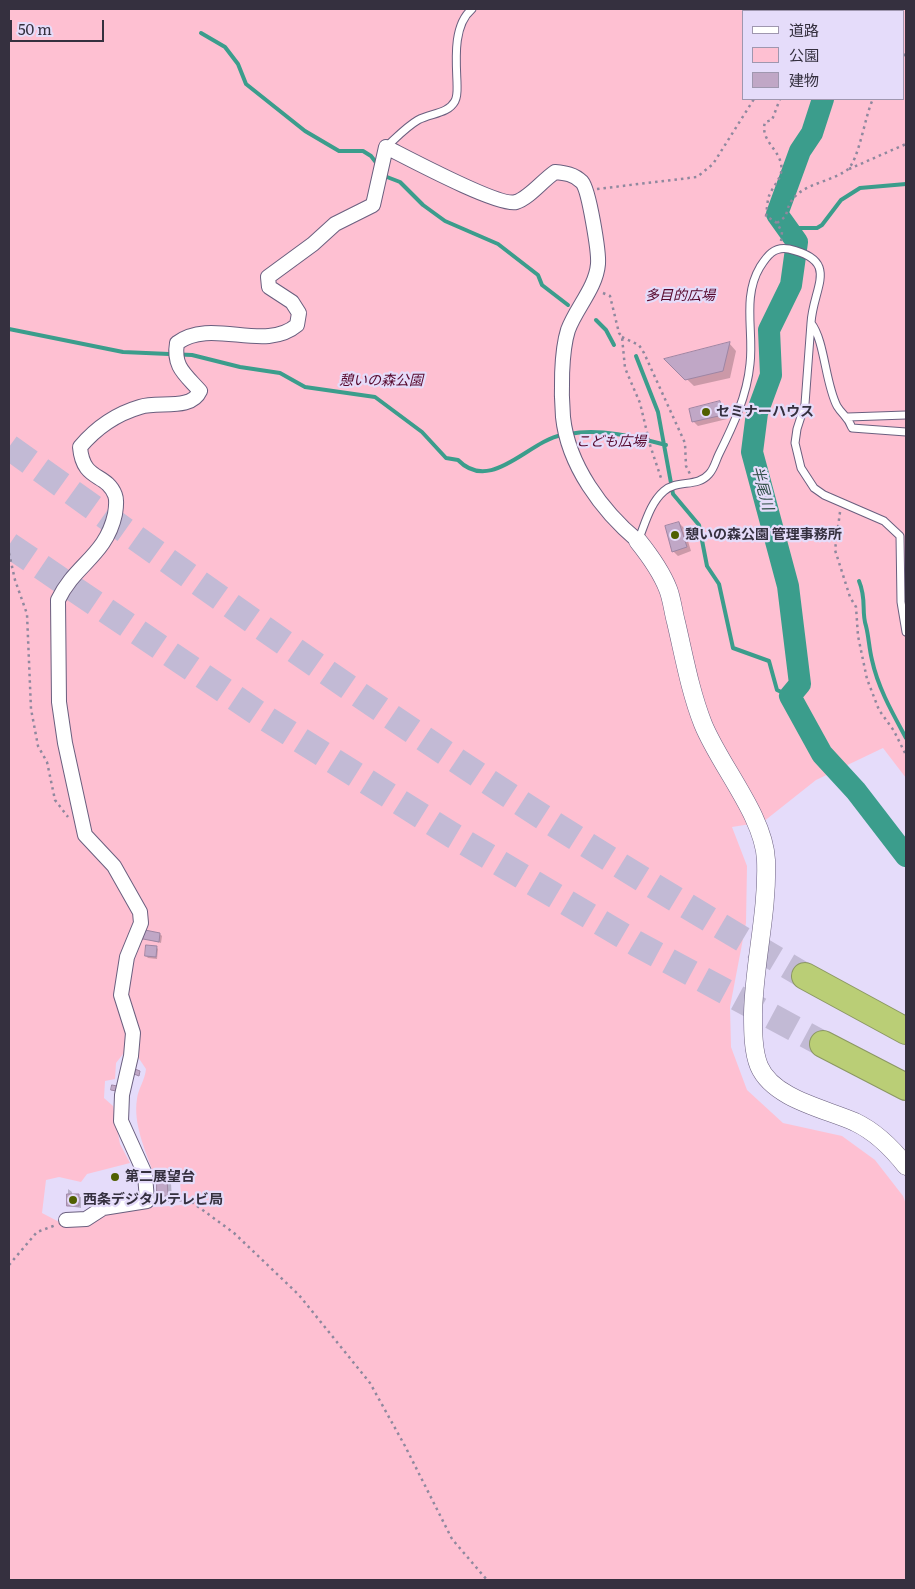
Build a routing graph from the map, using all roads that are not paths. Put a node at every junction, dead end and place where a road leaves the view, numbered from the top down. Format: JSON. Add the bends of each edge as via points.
{"nodes":[{"id":1,"x":472,"y":9,"type":"edge"},
{"id":2,"x":386,"y":147,"type":"junction"},
{"id":3,"x":811,"y":323,"type":"junction"},
{"id":4,"x":906,"y":415,"type":"edge"},
{"id":5,"x":848,"y":417,"type":"junction"},
{"id":6,"x":906,"y":432,"type":"edge"},
{"id":7,"x":638,"y":541,"type":"junction"},
{"id":8,"x":906,"y":632,"type":"edge"},
{"id":9,"x":806,"y":976,"type":"tunnel mouth"},
{"id":10,"x":906,"y":1031,"type":"edge"},
{"id":11,"x":823,"y":1044,"type":"tunnel mouth"},
{"id":12,"x":906,"y":1087,"type":"edge"},
{"id":13,"x":906,"y":1166,"type":"edge"},
{"id":14,"x":66,"y":1220,"type":"road end"}],
"edges":[{"from":1,"to":2,"type":"lane","via":[[464,15],[460,28],[458,95],[454,102],[448,109],[419,120]]},
{"from":2,"to":7,"type":"street","via":[[501,201],[514,203],[527,197],[540,182],[555,172],[570,173],[584,183],[598,264],[568,330],[563,370],[565,425],[587,484],[616,522]]},
{"from":2,"to":14,"type":"street","via":[[372,206],[335,224],[268,278],[269,287],[292,302],[299,313],[297,325],[287,334],[207,332],[188,335],[177,343],[175,355],[178,366],[200,391],[197,398],[187,404],[141,406],[112,418],[80,448],[86,470],[110,488],[115,495],[116,508],[111,530],[99,551],[70,579],[58,600],[59,702],[85,834],[114,866],[140,912],[141,923],[127,957],[121,995],[133,1033],[132,1056],[122,1095],[122,1121],[145,1174],[147,1201],[103,1208],[86,1219]]},
{"from":3,"to":5,"type":"lane","via":[[817,331],[838,407]]},
{"from":3,"to":7,"type":"lane","via":[[820,266],[813,257],[781,247],[766,259],[752,284],[750,366],[740,409],[710,474],[701,481],[680,483],[666,489],[656,500]]},
{"from":3,"to":8,"type":"lane","via":[[805,404],[796,429],[797,456],[814,488],[842,504],[884,521],[900,536],[901,602]]},
{"from":4,"to":5,"type":"lane"},
{"from":5,"to":6,"type":"lane","via":[[852,428]]},
{"from":7,"to":13,"type":"street","via":[[654,560],[668,589],[703,724],[757,822],[766,858],[754,992],[753,1036],[759,1067],[775,1086],[811,1106],[856,1123],[888,1143]]},
{"from":9,"to":10,"type":"highway"},
{"from":11,"to":12,"type":"highway"}]}
